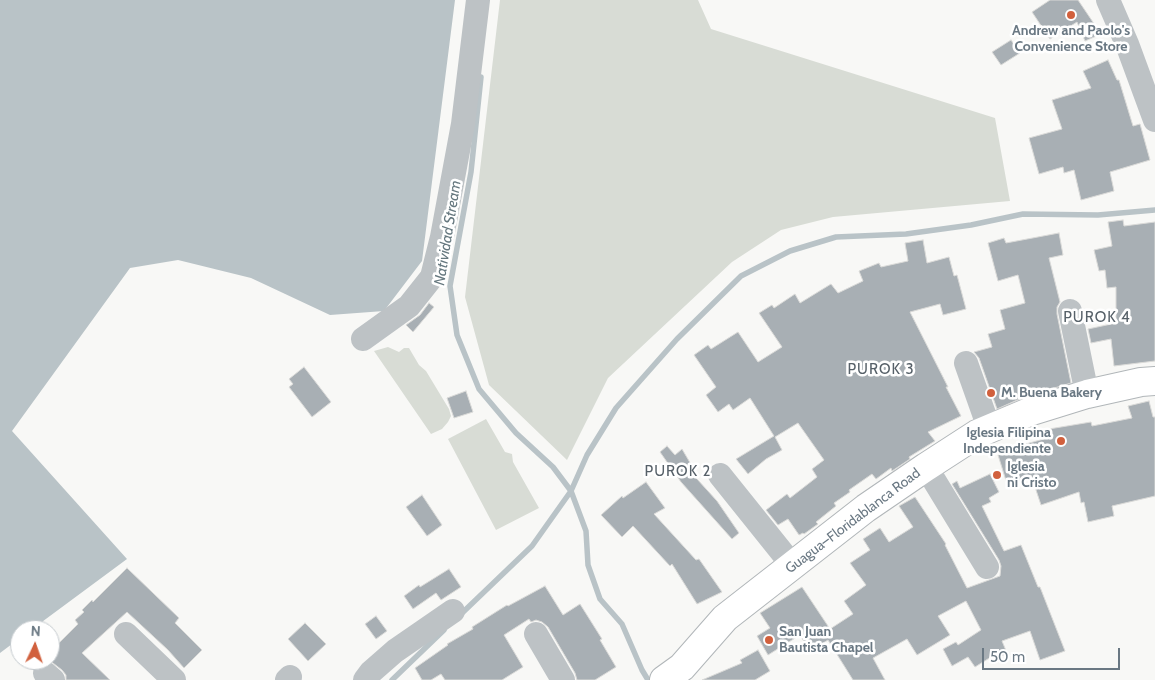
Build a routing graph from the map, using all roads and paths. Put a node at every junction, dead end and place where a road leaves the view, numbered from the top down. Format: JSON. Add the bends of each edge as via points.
{"nodes":[{"id":1,"x":478,"y":0,"type":"edge"},
{"id":2,"x":1108,"y":0,"type":"edge"},
{"id":3,"x":1155,"y":120,"type":"edge"},
{"id":4,"x":1070,"y":311,"type":"dead end"},
{"id":5,"x":363,"y":339,"type":"dead end"},
{"id":6,"x":966,"y":363,"type":"dead end"},
{"id":7,"x":1155,"y":381,"type":"edge"},
{"id":8,"x":1087,"y":394,"type":"junction"},
{"id":9,"x":990,"y":428,"type":"junction"},
{"id":10,"x":926,"y":467,"type":"junction"},
{"id":11,"x":720,"y":475,"type":"dead end"},
{"id":12,"x":793,"y":566,"type":"junction"},
{"id":13,"x":987,"y":567,"type":"dead end"},
{"id":14,"x":453,"y":612,"type":"dead end"},
{"id":15,"x":126,"y":634,"type":"dead end"},
{"id":16,"x":536,"y":634,"type":"dead end"},
{"id":17,"x":678,"y":676,"type":"edge"},
{"id":18,"x":174,"y":680,"type":"edge"},
{"id":19,"x":365,"y":680,"type":"edge"},
{"id":20,"x":562,"y":680,"type":"edge"}],
"edges":[{"from":1,"to":5,"type":"street","via":[[463,124],[432,277],[409,306]]},
{"from":2,"to":3,"type":"street"},
{"from":4,"to":8,"type":"street"},
{"from":6,"to":9,"type":"street"},
{"from":7,"to":8,"type":"main road","name":"Guagua–Floridablanca Road"},
{"from":8,"to":9,"type":"main road","name":"Guagua–Floridablanca Road"},
{"from":9,"to":10,"type":"main road","name":"Guagua–Floridablanca Road"},
{"from":10,"to":12,"type":"main road","name":"Guagua–Floridablanca Road","via":[[866,508]]},
{"from":10,"to":13,"type":"street"},
{"from":11,"to":12,"type":"street"},
{"from":12,"to":17,"type":"main road","name":"Guagua–Floridablanca Road","via":[[725,618]]},
{"from":14,"to":19,"type":"street","via":[[394,651]]},
{"from":15,"to":18,"type":"street"},
{"from":16,"to":20,"type":"street"}]}
